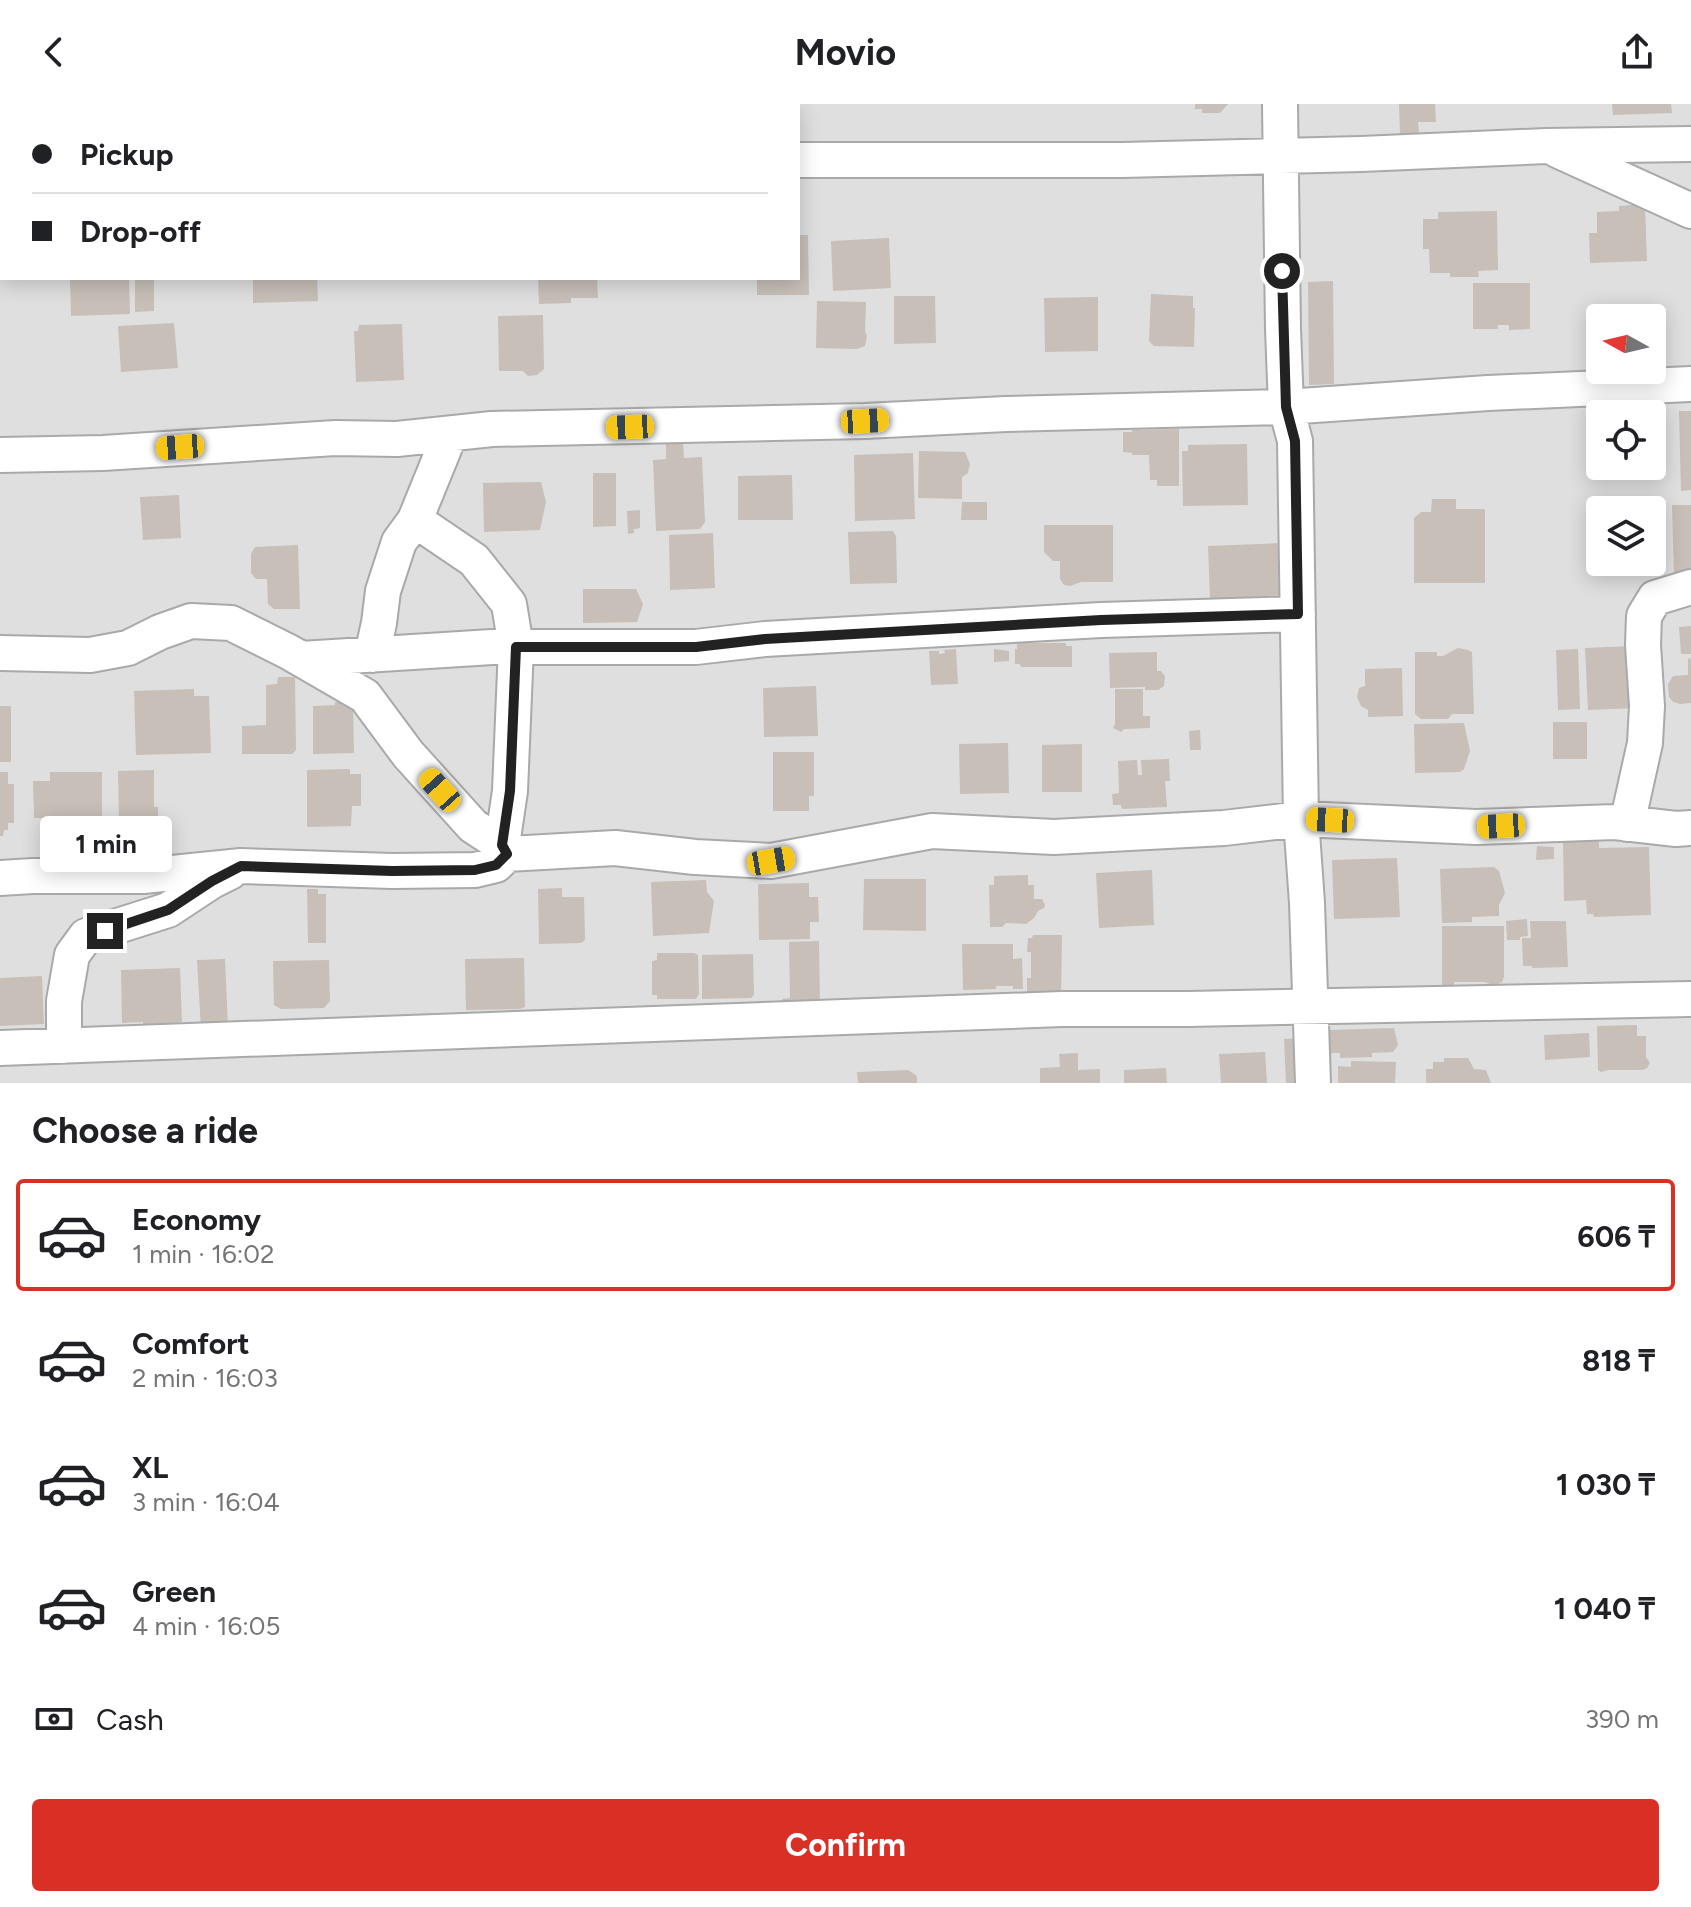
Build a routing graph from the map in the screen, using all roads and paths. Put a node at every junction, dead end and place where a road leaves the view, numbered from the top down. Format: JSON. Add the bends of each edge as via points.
{"nodes":[{"id":1,"x":1280,"y":104,"type":"edge"},
{"id":2,"x":1691,"y":144,"type":"edge"},
{"id":3,"x":1546,"y":146,"type":"junction"},
{"id":4,"x":1280,"y":155,"type":"junction"},
{"id":5,"x":800,"y":160,"type":"edge"},
{"id":6,"x":1691,"y":211,"type":"edge"},
{"id":7,"x":1691,"y":384,"type":"edge"},
{"id":8,"x":1286,"y":407,"type":"junction"},
{"id":9,"x":450,"y":434,"type":"junction"},
{"id":10,"x":391,"y":439,"type":"junction"},
{"id":11,"x":0,"y":455,"type":"edge"},
{"id":12,"x":431,"y":482,"type":"junction"},
{"id":13,"x":415,"y":520,"type":"junction"},
{"id":14,"x":1691,"y":587,"type":"edge"},
{"id":15,"x":1298,"y":614,"type":"junction"},
{"id":16,"x":516,"y":647,"type":"junction"},
{"id":17,"x":0,"y":653,"type":"edge"},
{"id":18,"x":372,"y":655,"type":"junction"},
{"id":19,"x":301,"y":659,"type":"junction"},
{"id":20,"x":1301,"y":819,"type":"junction"},
{"id":21,"x":1627,"y":824,"type":"junction"},
{"id":22,"x":1686,"y":836,"type":"edge"},
{"id":23,"x":504,"y":850,"type":"junction"},
{"id":24,"x":241,"y":866,"type":"junction"},
{"id":25,"x":0,"y":878,"type":"edge"},
{"id":26,"x":1691,"y":999,"type":"edge"},
{"id":27,"x":1310,"y":1007,"type":"junction"},
{"id":28,"x":64,"y":1046,"type":"junction"},
{"id":29,"x":0,"y":1048,"type":"edge"},
{"id":30,"x":1313,"y":1083,"type":"edge"}],
"edges":[{"from":1,"to":4,"type":"street"},
{"from":2,"to":3,"type":"street"},
{"from":3,"to":4,"type":"street"},
{"from":3,"to":6,"type":"street"},
{"from":4,"to":5,"type":"street"},
{"from":4,"to":8,"type":"street"},
{"from":7,"to":8,"type":"street"},
{"from":8,"to":9,"type":"street"},
{"from":8,"to":15,"type":"street","via":[[1295,441]]},
{"from":9,"to":10,"type":"street"},
{"from":9,"to":12,"type":"street"},
{"from":10,"to":11,"type":"street"},
{"from":10,"to":12,"type":"street","via":[[423,461]]},
{"from":12,"to":13,"type":"street"},
{"from":13,"to":16,"type":"street","via":[[474,560],[509,604]]},
{"from":13,"to":18,"type":"street","via":[[399,542],[383,591]]},
{"from":14,"to":21,"type":"street","via":[[1655,598],[1644,616],[1645,743]]},
{"from":15,"to":16,"type":"street","via":[[1086,621],[696,647]]},
{"from":15,"to":20,"type":"street"},
{"from":16,"to":18,"type":"street"},
{"from":16,"to":23,"type":"street"},
{"from":17,"to":19,"type":"street","via":[[90,655],[128,648],[191,621],[231,623]]},
{"from":18,"to":19,"type":"street"},
{"from":19,"to":23,"type":"street","via":[[365,696],[408,754],[473,826]]},
{"from":20,"to":21,"type":"street","via":[[1476,827]]},
{"from":20,"to":23,"type":"street","via":[[1054,837],[932,831],[771,861],[615,848]]},
{"from":20,"to":27,"type":"street"},
{"from":21,"to":22,"type":"street"},
{"from":23,"to":24,"type":"street","via":[[496,865],[475,870]]},
{"from":24,"to":25,"type":"street","via":[[143,876]]},
{"from":24,"to":28,"type":"street","via":[[168,910],[86,936],[72,955]]},
{"from":26,"to":27,"type":"street"},
{"from":27,"to":28,"type":"street","via":[[1062,1009]]},
{"from":27,"to":30,"type":"street"},
{"from":28,"to":29,"type":"street"}]}
